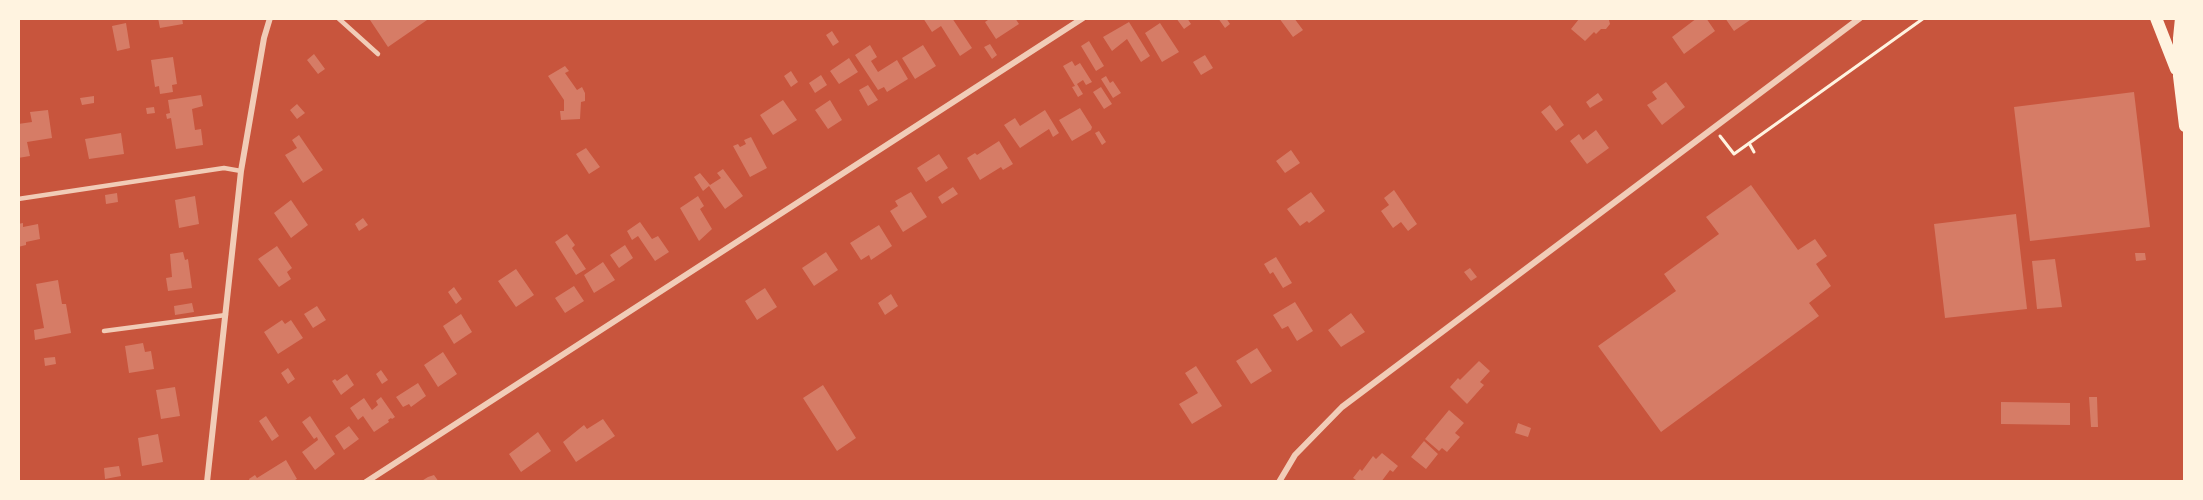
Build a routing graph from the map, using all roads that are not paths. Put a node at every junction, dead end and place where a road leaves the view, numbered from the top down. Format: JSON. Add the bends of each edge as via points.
{"nodes":[{"id":1,"x":270,"y":18,"type":"edge"},
{"id":2,"x":338,"y":18,"type":"edge"},
{"id":3,"x":1083,"y":18,"type":"edge"},
{"id":4,"x":1860,"y":18,"type":"edge"},
{"id":5,"x":2156,"y":18,"type":"edge"},
{"id":6,"x":2181,"y":18,"type":"edge"},
{"id":7,"x":378,"y":54,"type":"dead end"},
{"id":8,"x":2179,"y":76,"type":"junction"},
{"id":9,"x":2185,"y":126,"type":"edge"},
{"id":10,"x":241,"y":171,"type":"junction"},
{"id":11,"x":18,"y":199,"type":"edge"},
{"id":12,"x":226,"y":315,"type":"junction"},
{"id":13,"x":104,"y":332,"type":"dead end"},
{"id":14,"x":207,"y":482,"type":"edge"},
{"id":15,"x":366,"y":482,"type":"edge"},
{"id":16,"x":1280,"y":482,"type":"edge"}],
"edges":[{"from":1,"to":10,"type":"street"},
{"from":2,"to":7,"type":"lane"},
{"from":3,"to":15,"type":"street"},
{"from":4,"to":16,"type":"street","via":[[1342,407],[1295,455]]},
{"from":5,"to":8,"type":"main road"},
{"from":6,"to":8,"type":"main road"},
{"from":8,"to":9,"type":"main road"},
{"from":10,"to":11,"type":"lane","via":[[224,168]]},
{"from":10,"to":12,"type":"street"},
{"from":12,"to":13,"type":"lane"},
{"from":12,"to":14,"type":"street"}]}
